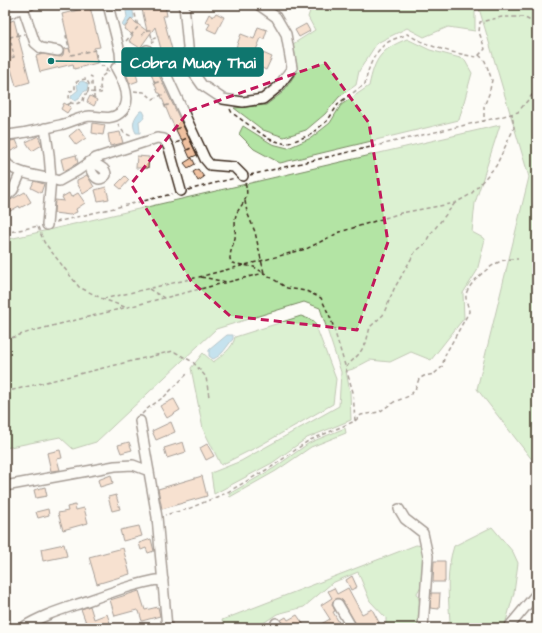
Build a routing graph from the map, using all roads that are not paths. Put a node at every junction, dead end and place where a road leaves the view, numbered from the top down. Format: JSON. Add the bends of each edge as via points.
{"nodes":[{"id":1,"x":108,"y":5,"type":"edge"},
{"id":2,"x":184,"y":5,"type":"edge"},
{"id":3,"x":259,"y":5,"type":"edge"},
{"id":4,"x":27,"y":7,"type":"edge"},
{"id":5,"x":5,"y":15,"type":"edge"},
{"id":6,"x":150,"y":48,"type":"road end"},
{"id":7,"x":58,"y":51,"type":"dead end"},
{"id":8,"x":131,"y":62,"type":"junction"},
{"id":9,"x":118,"y":66,"type":"junction"},
{"id":10,"x":45,"y":128,"type":"junction"},
{"id":11,"x":5,"y":135,"type":"edge"},
{"id":12,"x":5,"y":161,"type":"edge"},
{"id":13,"x":21,"y":172,"type":"junction"},
{"id":14,"x":243,"y":176,"type":"road end"},
{"id":15,"x":50,"y":178,"type":"junction"},
{"id":16,"x":181,"y":192,"type":"road end"},
{"id":17,"x":5,"y":197,"type":"edge"},
{"id":18,"x":42,"y":226,"type":"road end"},
{"id":19,"x":140,"y":421,"type":"road end"},
{"id":20,"x":149,"y":471,"type":"junction"},
{"id":21,"x":5,"y":486,"type":"edge"},
{"id":22,"x":398,"y":510,"type":"dead end"},
{"id":23,"x":163,"y":578,"type":"junction"},
{"id":24,"x":537,"y":593,"type":"edge"},
{"id":25,"x":338,"y":604,"type":"dead end"},
{"id":26,"x":22,"y":628,"type":"edge"},
{"id":27,"x":167,"y":628,"type":"edge"},
{"id":28,"x":352,"y":628,"type":"edge"},
{"id":29,"x":423,"y":628,"type":"edge"},
{"id":30,"x":508,"y":628,"type":"edge"}],
"edges":[{"from":1,"to":9,"type":"street","via":[[120,52]]},
{"from":2,"to":3,"type":"street","via":[[190,68],[202,85],[223,99],[243,102],[263,99],[278,87],[292,68],[286,34],[276,17]]},
{"from":4,"to":5,"type":"street"},
{"from":4,"to":7,"type":"street","via":[[35,43],[41,48]]},
{"from":6,"to":8,"type":"street"},
{"from":8,"to":9,"type":"street"},
{"from":8,"to":14,"type":"street","via":[[145,59],[157,62],[174,90],[205,159],[210,165],[234,167]]},
{"from":9,"to":10,"type":"street","via":[[126,92],[125,106],[120,113],[106,118],[89,116]]},
{"from":10,"to":11,"type":"street"},
{"from":10,"to":15,"type":"street"},
{"from":12,"to":13,"type":"street"},
{"from":13,"to":15,"type":"street"},
{"from":13,"to":17,"type":"street","via":[[13,190]]},
{"from":15,"to":16,"type":"street","via":[[59,181],[96,158],[157,138],[164,139]]},
{"from":15,"to":18,"type":"street"},
{"from":19,"to":20,"type":"street"},
{"from":20,"to":21,"type":"street","via":[[133,466],[115,466]]},
{"from":20,"to":23,"type":"street","via":[[158,516]]},
{"from":22,"to":29,"type":"street","via":[[423,533],[428,556]]},
{"from":23,"to":26,"type":"street","via":[[56,611]]},
{"from":23,"to":27,"type":"street"},
{"from":24,"to":30,"type":"street"},
{"from":25,"to":28,"type":"street"}]}
